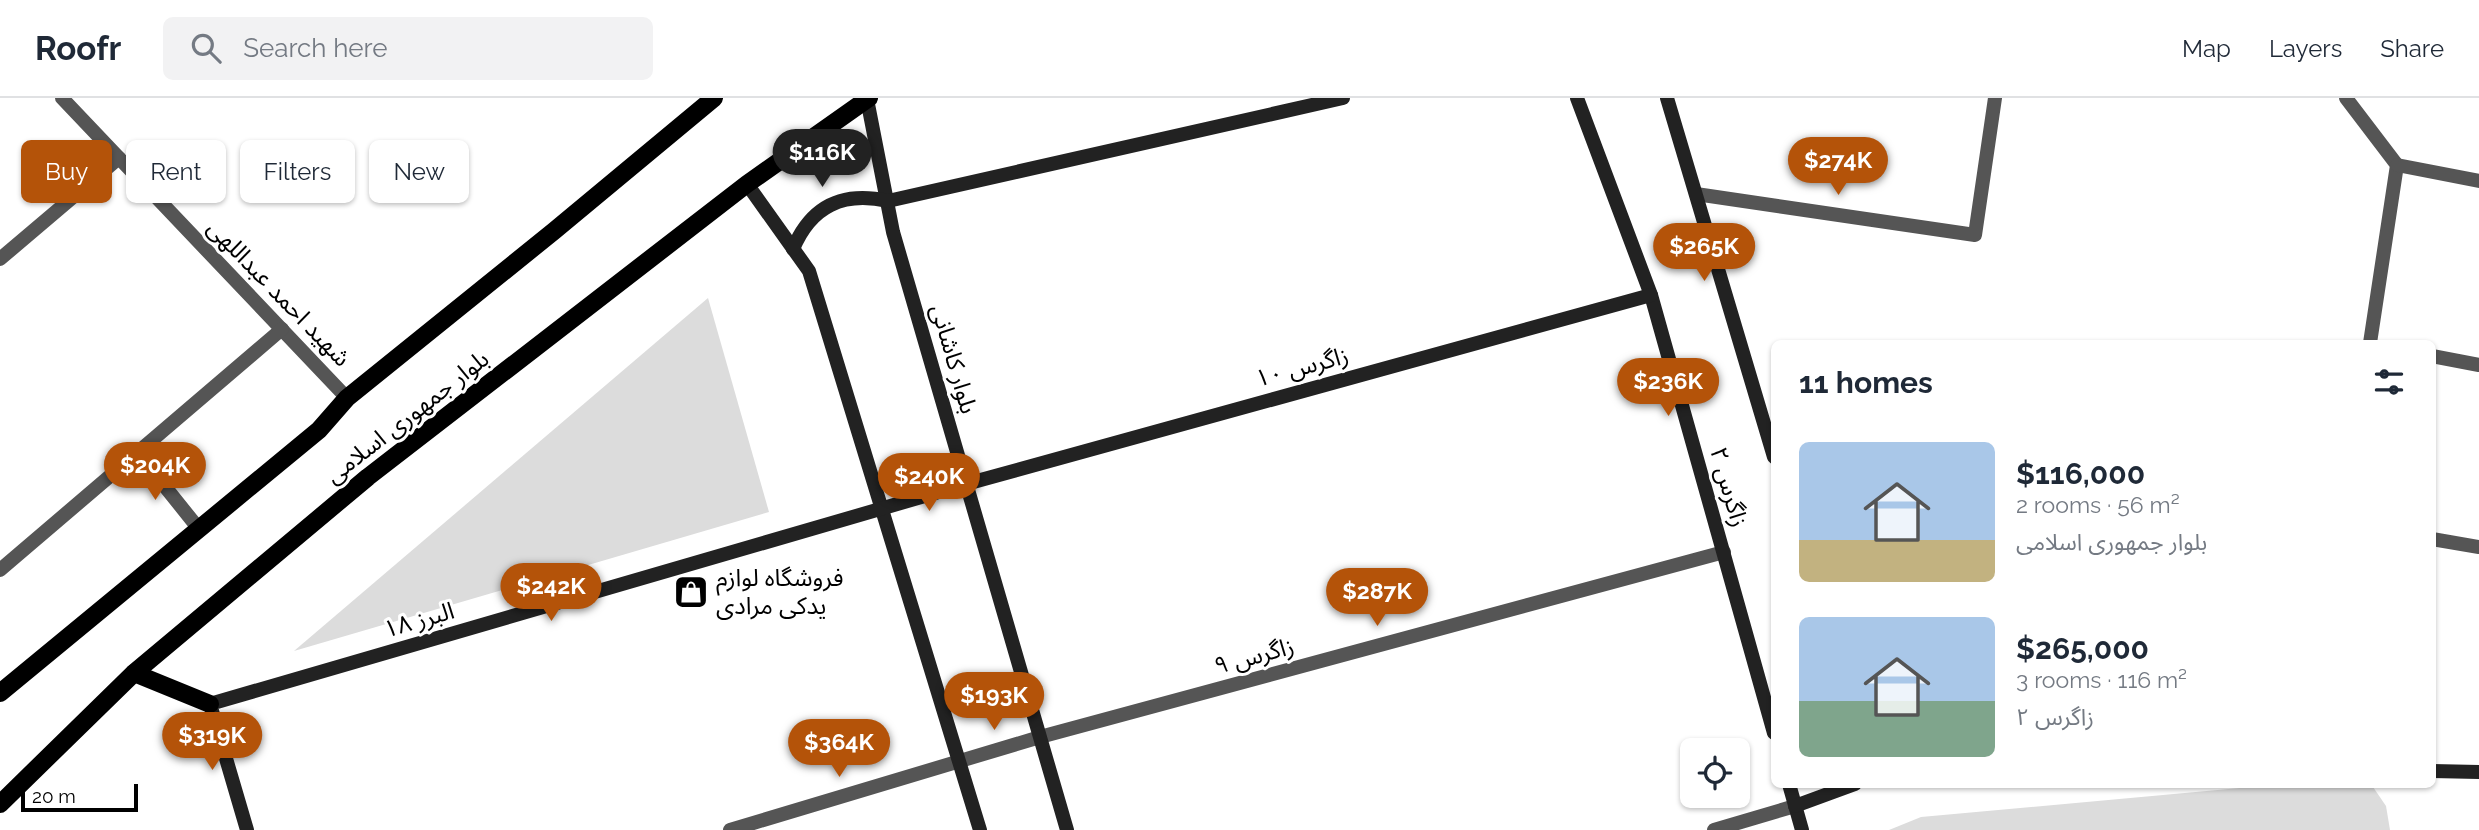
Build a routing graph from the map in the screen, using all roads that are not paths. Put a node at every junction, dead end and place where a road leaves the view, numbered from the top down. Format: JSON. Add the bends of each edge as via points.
{"nodes":[{"id":1,"x":62,"y":98,"type":"edge"},
{"id":2,"x":714,"y":98,"type":"edge"},
{"id":3,"x":1343,"y":98,"type":"edge"},
{"id":4,"x":1577,"y":98,"type":"edge"},
{"id":5,"x":1667,"y":98,"type":"edge"},
{"id":6,"x":1994,"y":98,"type":"edge"},
{"id":7,"x":2346,"y":98,"type":"edge"},
{"id":8,"x":868,"y":99,"type":"edge"},
{"id":9,"x":699,"y":104,"type":"edge"},
{"id":10,"x":120,"y":158,"type":"junction"},
{"id":11,"x":2397,"y":165,"type":"junction"},
{"id":12,"x":2479,"y":181,"type":"edge"},
{"id":13,"x":747,"y":184,"type":"junction"},
{"id":14,"x":1696,"y":194,"type":"junction"},
{"id":15,"x":888,"y":201,"type":"junction"},
{"id":16,"x":793,"y":249,"type":"junction"},
{"id":17,"x":0,"y":259,"type":"edge"},
{"id":18,"x":1651,"y":295,"type":"junction"},
{"id":19,"x":282,"y":329,"type":"junction"},
{"id":20,"x":2370,"y":340,"type":"edge"},
{"id":21,"x":2436,"y":357,"type":"edge"},
{"id":22,"x":2479,"y":365,"type":"edge"},
{"id":23,"x":347,"y":398,"type":"junction"},
{"id":24,"x":1770,"y":429,"type":"edge"},
{"id":25,"x":138,"y":453,"type":"junction"},
{"id":26,"x":966,"y":484,"type":"junction"},
{"id":27,"x":882,"y":510,"type":"junction"},
{"id":28,"x":199,"y":529,"type":"junction"},
{"id":29,"x":2436,"y":540,"type":"edge"},
{"id":30,"x":2479,"y":547,"type":"edge"},
{"id":31,"x":1724,"y":552,"type":"junction"},
{"id":32,"x":0,"y":570,"type":"edge"},
{"id":33,"x":134,"y":673,"type":"junction"},
{"id":34,"x":0,"y":693,"type":"edge"},
{"id":35,"x":210,"y":704,"type":"junction"},
{"id":36,"x":1771,"y":722,"type":"edge"},
{"id":37,"x":1040,"y":737,"type":"junction"},
{"id":38,"x":959,"y":761,"type":"junction"},
{"id":39,"x":2436,"y":771,"type":"edge"},
{"id":40,"x":2479,"y":772,"type":"edge"},
{"id":41,"x":1790,"y":788,"type":"edge"},
{"id":42,"x":1844,"y":788,"type":"edge"},
{"id":43,"x":0,"y":804,"type":"edge"},
{"id":44,"x":1795,"y":806,"type":"junction"},
{"id":45,"x":247,"y":830,"type":"edge"},
{"id":46,"x":730,"y":830,"type":"edge"},
{"id":47,"x":979,"y":830,"type":"edge"},
{"id":48,"x":1067,"y":830,"type":"edge"},
{"id":49,"x":1714,"y":830,"type":"edge"},
{"id":50,"x":1802,"y":830,"type":"edge"}],
"edges":[{"from":1,"to":10,"type":"street","name":"شهید احمد عبداللهی"},
{"from":2,"to":9,"type":"main road","name":"بلوار جمهوری اسلامی"},
{"from":3,"to":15,"type":"street"},
{"from":4,"to":18,"type":"street","name":"زاگرس ۲"},
{"from":5,"to":14,"type":"street"},
{"from":6,"to":14,"type":"street","via":[[1975,235]]},
{"from":7,"to":11,"type":"street"},
{"from":8,"to":13,"type":"main road","name":"بلوار جمهوری اسلامی"},
{"from":8,"to":15,"type":"street","name":"بلوار کاشانی"},
{"from":9,"to":23,"type":"main road","name":"بلوار جمهوری اسلامی","via":[[554,231]]},
{"from":10,"to":17,"type":"street"},
{"from":10,"to":19,"type":"street","name":"شهید احمد عبداللهی"},
{"from":11,"to":12,"type":"street"},
{"from":11,"to":20,"type":"street"},
{"from":13,"to":16,"type":"street"},
{"from":13,"to":33,"type":"main road","name":"بلوار جمهوری اسلامی","via":[[368,477]]},
{"from":14,"to":24,"type":"street"},
{"from":15,"to":16,"type":"street","via":[[869,197],[831,204],[801,230]]},
{"from":15,"to":26,"type":"street","name":"بلوار کاشانی"},
{"from":16,"to":27,"type":"street","via":[[809,271]]},
{"from":18,"to":26,"type":"street","name":"زاگرس ۱۰"},
{"from":18,"to":31,"type":"street","name":"زاگرس ۲"},
{"from":19,"to":23,"type":"street","name":"شهید احمد عبداللهی"},
{"from":19,"to":25,"type":"street"},
{"from":21,"to":22,"type":"street"},
{"from":23,"to":28,"type":"main road","name":"بلوار جمهوری اسلامی","via":[[319,430]]},
{"from":25,"to":28,"type":"street"},
{"from":25,"to":32,"type":"street"},
{"from":26,"to":27,"type":"street","name":"زاگرس ۱۰"},
{"from":26,"to":37,"type":"street","name":"بلوار کاشانی"},
{"from":27,"to":35,"type":"street","name":"البرز ۱۸"},
{"from":27,"to":38,"type":"street"},
{"from":28,"to":34,"type":"main road","name":"بلوار جمهوری اسلامی"},
{"from":29,"to":30,"type":"street"},
{"from":31,"to":36,"type":"street","name":"زاگرس ۲"},
{"from":31,"to":37,"type":"street","name":"زاگرس ۹"},
{"from":33,"to":35,"type":"main road"},
{"from":33,"to":43,"type":"main road","name":"بلوار جمهوری اسلامی"},
{"from":35,"to":45,"type":"street"},
{"from":37,"to":38,"type":"street","name":"زاگرس ۹"},
{"from":37,"to":48,"type":"street","name":"بلوار کاشانی"},
{"from":38,"to":46,"type":"street","name":"زاگرس ۹"},
{"from":38,"to":47,"type":"street"},
{"from":39,"to":40,"type":"street"},
{"from":41,"to":44,"type":"street"},
{"from":42,"to":44,"type":"street"},
{"from":44,"to":49,"type":"street"},
{"from":44,"to":50,"type":"street"}]}
